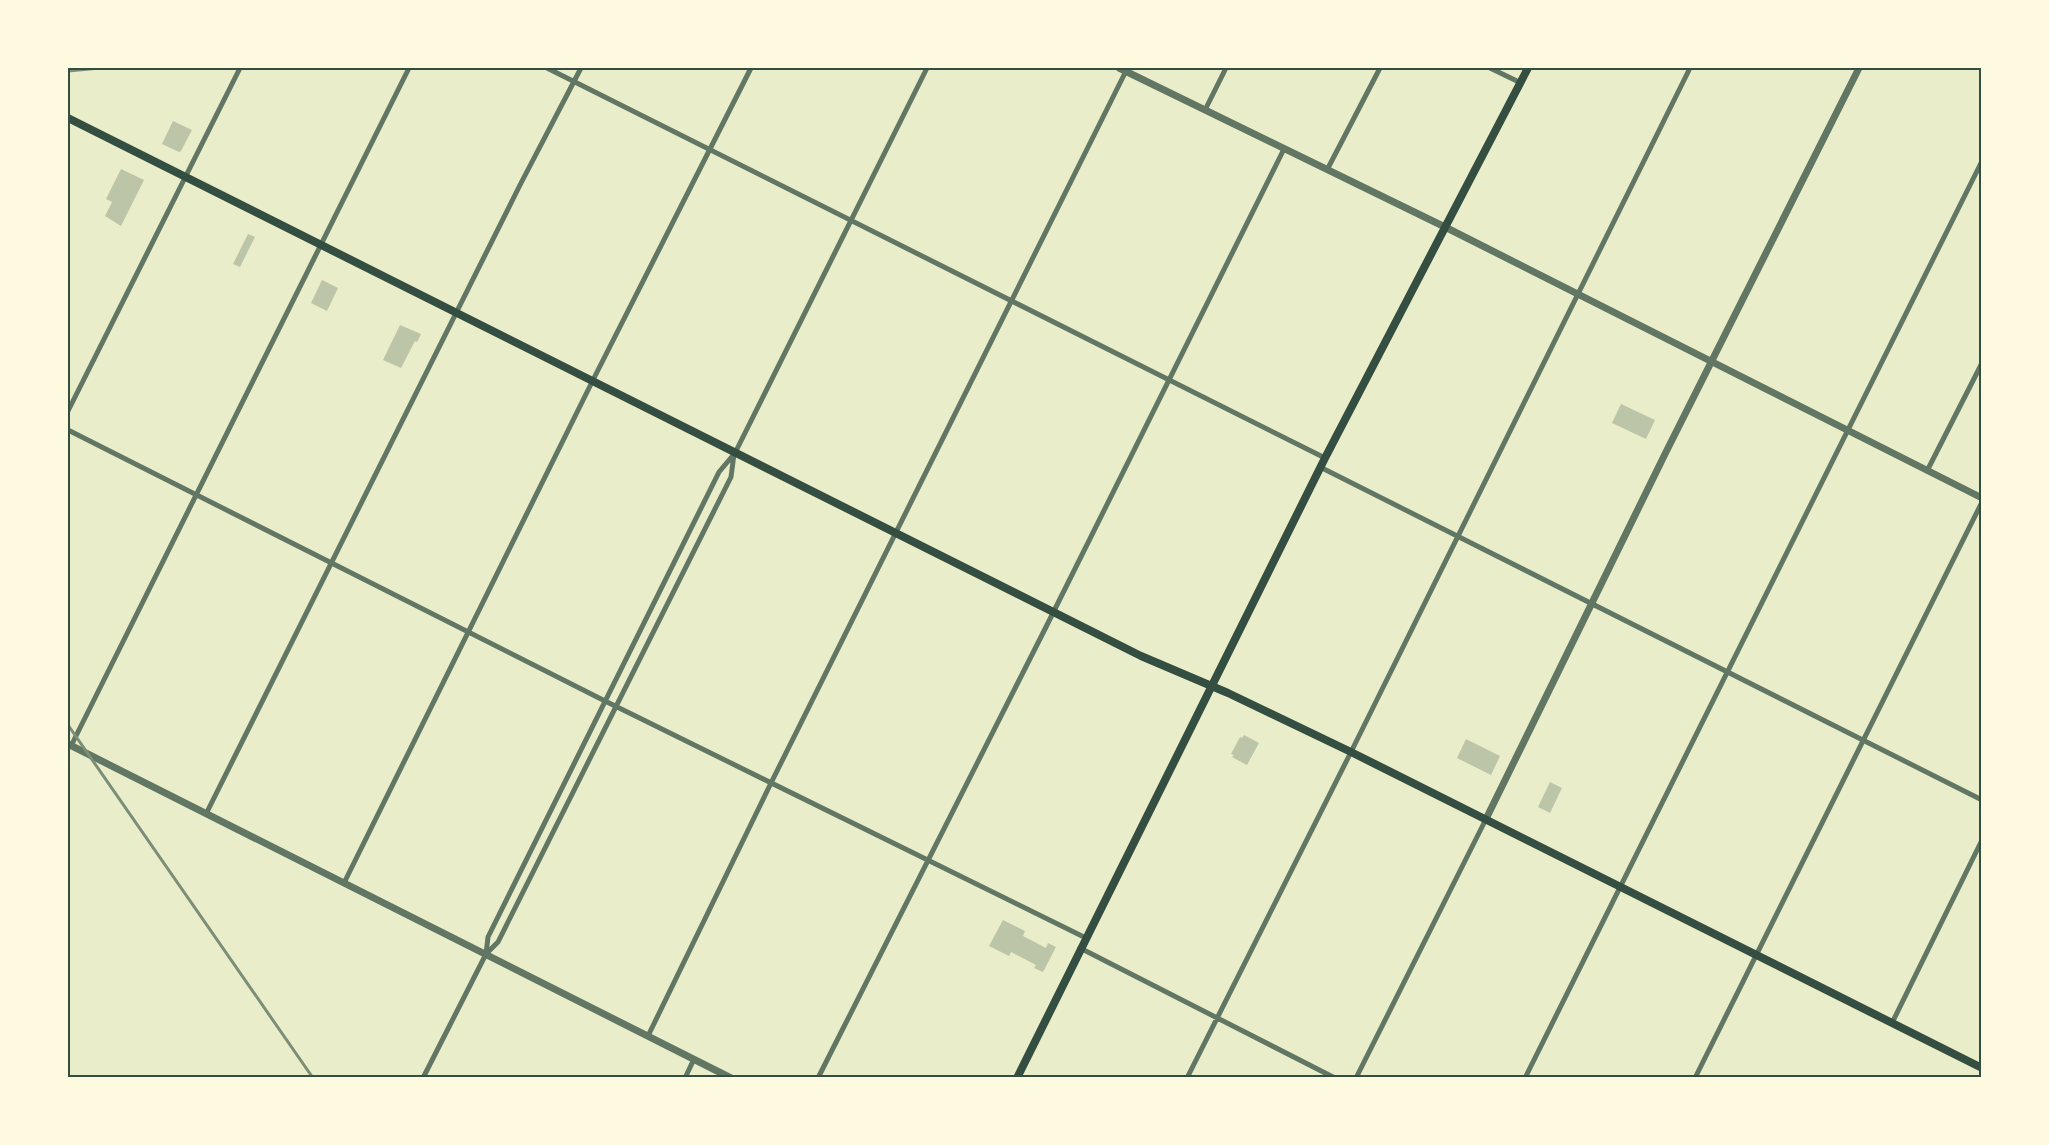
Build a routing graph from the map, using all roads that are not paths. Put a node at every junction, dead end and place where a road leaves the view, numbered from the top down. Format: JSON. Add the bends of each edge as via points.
{"nodes":[{"id":1,"x":240,"y":68,"type":"edge"},
{"id":2,"x":409,"y":68,"type":"edge"},
{"id":3,"x":547,"y":68,"type":"edge"},
{"id":4,"x":582,"y":68,"type":"edge"},
{"id":5,"x":751,"y":68,"type":"edge"},
{"id":6,"x":927,"y":68,"type":"edge"},
{"id":7,"x":1119,"y":68,"type":"edge"},
{"id":8,"x":1226,"y":68,"type":"edge"},
{"id":9,"x":1380,"y":68,"type":"edge"},
{"id":10,"x":1490,"y":68,"type":"edge"},
{"id":11,"x":1528,"y":68,"type":"edge"},
{"id":12,"x":1690,"y":68,"type":"edge"},
{"id":13,"x":1859,"y":68,"type":"edge"},
{"id":14,"x":1126,"y":71,"type":"junction"},
{"id":15,"x":574,"y":81,"type":"junction"},
{"id":16,"x":1521,"y":83,"type":"junction"},
{"id":17,"x":1205,"y":110,"type":"junction"},
{"id":18,"x":68,"y":118,"type":"edge"},
{"id":19,"x":1284,"y":149,"type":"junction"},
{"id":20,"x":710,"y":150,"type":"junction"},
{"id":21,"x":1982,"y":161,"type":"edge"},
{"id":22,"x":1327,"y":170,"type":"junction"},
{"id":23,"x":184,"y":176,"type":"junction"},
{"id":24,"x":852,"y":221,"type":"junction"},
{"id":25,"x":1445,"y":227,"type":"junction"},
{"id":26,"x":320,"y":245,"type":"junction"},
{"id":27,"x":1577,"y":294,"type":"junction"},
{"id":28,"x":1011,"y":301,"type":"junction"},
{"id":29,"x":457,"y":314,"type":"junction"},
{"id":30,"x":1710,"y":362,"type":"junction"},
{"id":31,"x":1982,"y":363,"type":"edge"},
{"id":32,"x":1169,"y":379,"type":"junction"},
{"id":33,"x":592,"y":382,"type":"junction"},
{"id":34,"x":68,"y":411,"type":"edge"},
{"id":35,"x":68,"y":430,"type":"edge"},
{"id":36,"x":1846,"y":430,"type":"junction"},
{"id":37,"x":735,"y":453,"type":"junction"},
{"id":38,"x":1325,"y":458,"type":"junction"},
{"id":39,"x":1320,"y":467,"type":"junction"},
{"id":40,"x":1927,"y":471,"type":"junction"},
{"id":41,"x":195,"y":495,"type":"junction"},
{"id":42,"x":1982,"y":500,"type":"edge"},
{"id":43,"x":896,"y":533,"type":"junction"},
{"id":44,"x":1457,"y":536,"type":"junction"},
{"id":45,"x":331,"y":564,"type":"junction"},
{"id":46,"x":1592,"y":604,"type":"junction"},
{"id":47,"x":1053,"y":612,"type":"junction"},
{"id":48,"x":468,"y":633,"type":"junction"},
{"id":49,"x":1726,"y":671,"type":"junction"},
{"id":50,"x":1213,"y":687,"type":"junction"},
{"id":51,"x":605,"y":701,"type":"junction"},
{"id":52,"x":617,"y":707,"type":"junction"},
{"id":53,"x":1863,"y":739,"type":"junction"},
{"id":54,"x":69,"y":745,"type":"edge"},
{"id":55,"x":1351,"y":752,"type":"junction"},
{"id":56,"x":771,"y":783,"type":"junction"},
{"id":57,"x":1982,"y":800,"type":"edge"},
{"id":58,"x":206,"y":814,"type":"junction"},
{"id":59,"x":1486,"y":819,"type":"junction"},
{"id":60,"x":1982,"y":840,"type":"edge"},
{"id":61,"x":928,"y":861,"type":"junction"},
{"id":62,"x":344,"y":883,"type":"junction"},
{"id":63,"x":1620,"y":887,"type":"junction"},
{"id":64,"x":1086,"y":938,"type":"junction"},
{"id":65,"x":1080,"y":948,"type":"junction"},
{"id":66,"x":486,"y":954,"type":"junction"},
{"id":67,"x":1756,"y":955,"type":"junction"},
{"id":68,"x":1216,"y":1018,"type":"junction"},
{"id":69,"x":1892,"y":1023,"type":"junction"},
{"id":70,"x":648,"y":1036,"type":"junction"},
{"id":71,"x":694,"y":1059,"type":"junction"},
{"id":72,"x":1982,"y":1068,"type":"edge"},
{"id":73,"x":423,"y":1077,"type":"edge"},
{"id":74,"x":685,"y":1077,"type":"edge"},
{"id":75,"x":731,"y":1077,"type":"edge"},
{"id":76,"x":818,"y":1077,"type":"edge"},
{"id":77,"x":1017,"y":1077,"type":"edge"},
{"id":78,"x":1187,"y":1077,"type":"edge"},
{"id":79,"x":1335,"y":1077,"type":"edge"},
{"id":80,"x":1356,"y":1077,"type":"edge"},
{"id":81,"x":1525,"y":1077,"type":"edge"},
{"id":82,"x":1695,"y":1077,"type":"edge"}],
"edges":[{"from":1,"to":23,"type":"street"},
{"from":2,"to":26,"type":"street"},
{"from":3,"to":15,"type":"street"},
{"from":4,"to":15,"type":"street"},
{"from":5,"to":20,"type":"street"},
{"from":6,"to":24,"type":"street"},
{"from":7,"to":14,"type":"street"},
{"from":8,"to":17,"type":"street"},
{"from":9,"to":22,"type":"street"},
{"from":10,"to":16,"type":"street"},
{"from":11,"to":16,"type":"main road"},
{"from":12,"to":27,"type":"street"},
{"from":13,"to":30,"type":"street"},
{"from":14,"to":17,"type":"street"},
{"from":14,"to":28,"type":"street"},
{"from":15,"to":20,"type":"street"},
{"from":15,"to":29,"type":"street"},
{"from":16,"to":25,"type":"main road"},
{"from":17,"to":19,"type":"street"},
{"from":18,"to":23,"type":"main road"},
{"from":19,"to":22,"type":"street"},
{"from":19,"to":32,"type":"street"},
{"from":20,"to":24,"type":"street"},
{"from":20,"to":33,"type":"street"},
{"from":21,"to":36,"type":"street"},
{"from":22,"to":25,"type":"street"},
{"from":23,"to":26,"type":"main road"},
{"from":23,"to":34,"type":"street"},
{"from":24,"to":28,"type":"street"},
{"from":24,"to":37,"type":"street"},
{"from":25,"to":27,"type":"street"},
{"from":25,"to":38,"type":"main road"},
{"from":26,"to":29,"type":"main road"},
{"from":26,"to":41,"type":"street"},
{"from":27,"to":30,"type":"street"},
{"from":27,"to":44,"type":"street"},
{"from":28,"to":32,"type":"street"},
{"from":28,"to":43,"type":"street"},
{"from":29,"to":33,"type":"main road"},
{"from":29,"to":45,"type":"street"},
{"from":30,"to":36,"type":"street"},
{"from":30,"to":46,"type":"street"},
{"from":31,"to":40,"type":"street"},
{"from":32,"to":38,"type":"street"},
{"from":32,"to":47,"type":"street"},
{"from":33,"to":37,"type":"main road"},
{"from":33,"to":48,"type":"street"},
{"from":35,"to":41,"type":"street"},
{"from":36,"to":40,"type":"street"},
{"from":36,"to":49,"type":"street"},
{"from":37,"to":43,"type":"main road"},
{"from":37,"to":51,"type":"street","via":[[718,472]]},
{"from":37,"to":52,"type":"street","via":[[731,477]]},
{"from":38,"to":39,"type":"main road"},
{"from":39,"to":44,"type":"street"},
{"from":39,"to":50,"type":"main road"},
{"from":40,"to":42,"type":"street"},
{"from":41,"to":45,"type":"street"},
{"from":41,"to":54,"type":"street"},
{"from":42,"to":53,"type":"street"},
{"from":43,"to":47,"type":"main road"},
{"from":43,"to":56,"type":"street"},
{"from":44,"to":46,"type":"street"},
{"from":44,"to":55,"type":"street"},
{"from":45,"to":48,"type":"street"},
{"from":45,"to":58,"type":"street"},
{"from":46,"to":49,"type":"street"},
{"from":46,"to":59,"type":"street"},
{"from":47,"to":50,"type":"main road"},
{"from":47,"to":61,"type":"street"},
{"from":48,"to":51,"type":"street"},
{"from":48,"to":62,"type":"street"},
{"from":49,"to":53,"type":"street"},
{"from":49,"to":63,"type":"street"},
{"from":50,"to":55,"type":"main road"},
{"from":50,"to":64,"type":"main road"},
{"from":51,"to":52,"type":"street"},
{"from":51,"to":66,"type":"street","via":[[488,937]]},
{"from":52,"to":56,"type":"street"},
{"from":52,"to":66,"type":"street","via":[[498,942]]},
{"from":53,"to":57,"type":"street"},
{"from":53,"to":67,"type":"street"},
{"from":54,"to":58,"type":"street"},
{"from":55,"to":59,"type":"main road"},
{"from":55,"to":68,"type":"street"},
{"from":56,"to":61,"type":"street"},
{"from":56,"to":70,"type":"street"},
{"from":58,"to":62,"type":"street"},
{"from":59,"to":63,"type":"main road"},
{"from":59,"to":80,"type":"street"},
{"from":60,"to":69,"type":"street"},
{"from":61,"to":64,"type":"street"},
{"from":61,"to":76,"type":"street"},
{"from":62,"to":66,"type":"street"},
{"from":63,"to":67,"type":"main road"},
{"from":63,"to":81,"type":"street"},
{"from":64,"to":65,"type":"main road"},
{"from":65,"to":68,"type":"street"},
{"from":65,"to":77,"type":"main road"},
{"from":66,"to":70,"type":"street"},
{"from":66,"to":73,"type":"street"},
{"from":67,"to":69,"type":"main road"},
{"from":67,"to":82,"type":"street"},
{"from":68,"to":78,"type":"street"},
{"from":68,"to":79,"type":"street"},
{"from":69,"to":72,"type":"main road"},
{"from":70,"to":71,"type":"street"},
{"from":71,"to":74,"type":"street"},
{"from":71,"to":75,"type":"street"}]}
